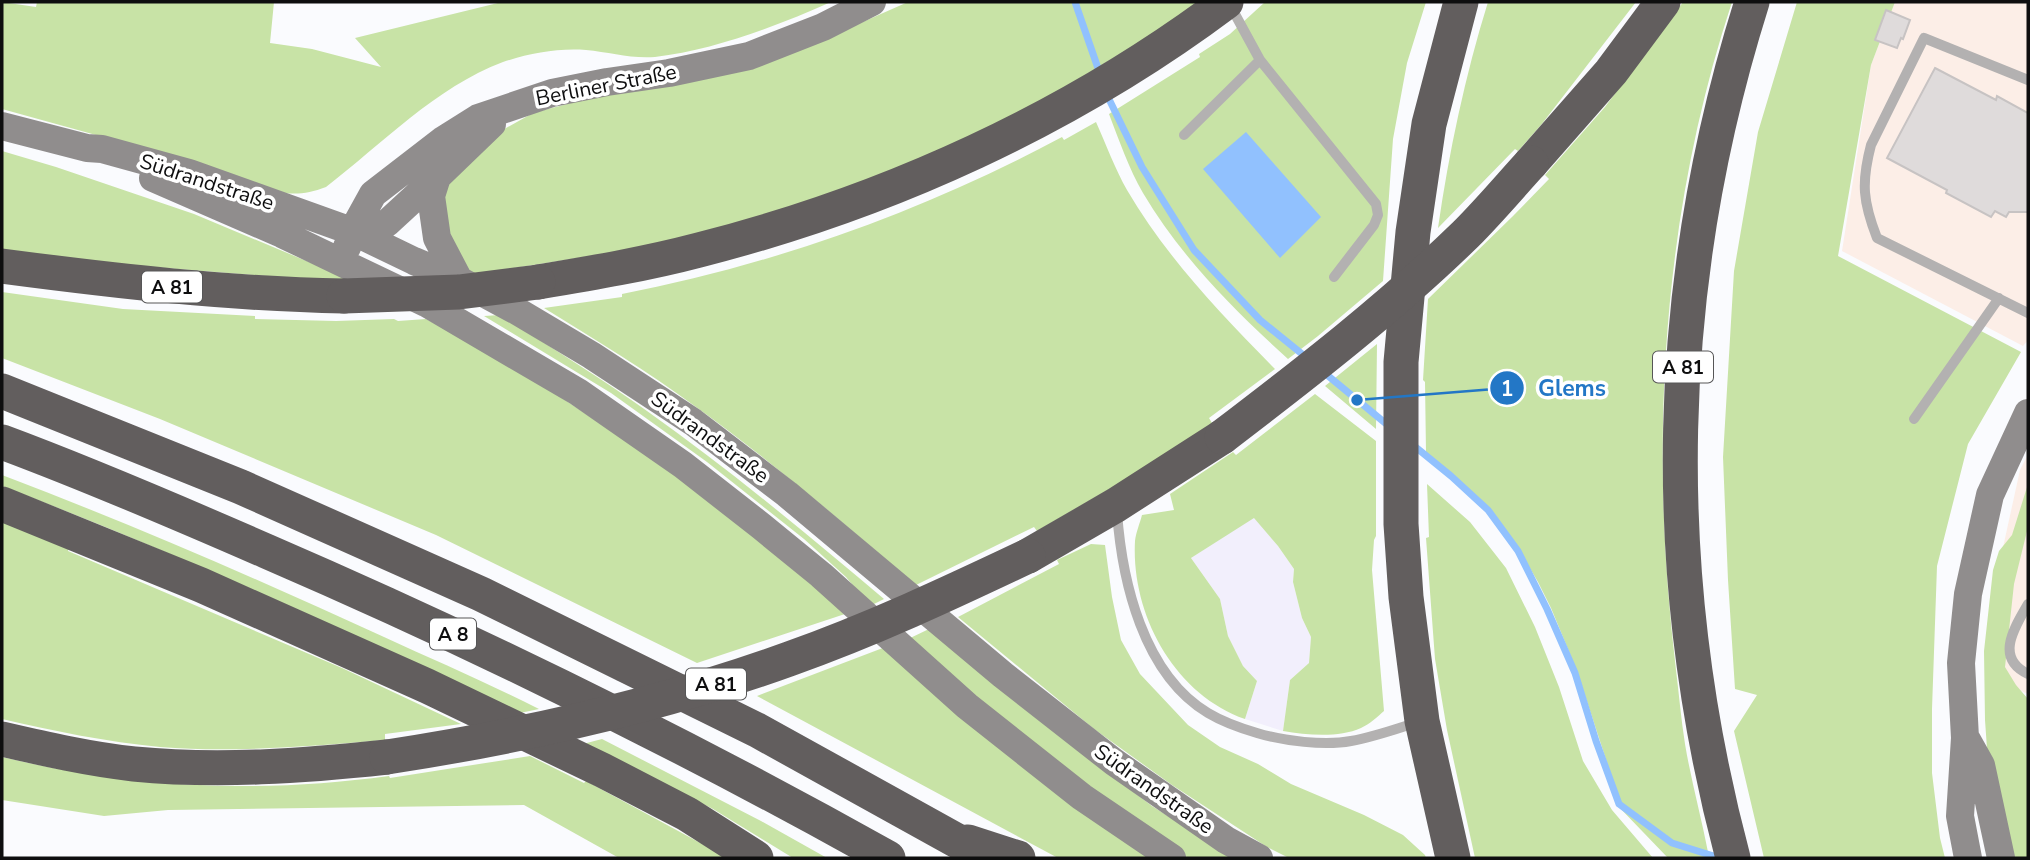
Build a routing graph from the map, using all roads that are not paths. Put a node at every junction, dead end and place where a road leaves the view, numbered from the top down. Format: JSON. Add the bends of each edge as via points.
{"nodes":[{"id":1,"x":873,"y":2,"type":"edge"},
{"id":2,"x":1227,"y":2,"type":"edge"},
{"id":3,"x":1461,"y":2,"type":"edge"},
{"id":4,"x":1663,"y":2,"type":"edge"},
{"id":5,"x":1752,"y":2,"type":"edge"},
{"id":6,"x":1260,"y":60,"type":"junction"},
{"id":7,"x":2028,"y":80,"type":"edge"},
{"id":8,"x":511,"y":107,"type":"junction"},
{"id":9,"x":2,"y":126,"type":"edge"},
{"id":10,"x":1184,"y":135,"type":"dead end"},
{"id":11,"x":87,"y":148,"type":"junction"},
{"id":12,"x":437,"y":177,"type":"junction"},
{"id":13,"x":354,"y":232,"type":"junction"},
{"id":14,"x":340,"y":262,"type":"junction"},
{"id":15,"x":2,"y":266,"type":"edge"},
{"id":16,"x":1334,"y":277,"type":"dead end"},
{"id":17,"x":459,"y":280,"type":"junction"},
{"id":18,"x":1999,"y":298,"type":"junction"},
{"id":19,"x":2028,"y":313,"type":"edge"},
{"id":20,"x":2,"y":391,"type":"edge"},
{"id":21,"x":2028,"y":413,"type":"edge"},
{"id":22,"x":1914,"y":419,"type":"dead end"},
{"id":23,"x":2,"y":442,"type":"edge"},
{"id":24,"x":2,"y":504,"type":"edge"},
{"id":25,"x":1116,"y":505,"type":"junction"},
{"id":26,"x":2028,"y":604,"type":"edge"},
{"id":27,"x":2028,"y":674,"type":"edge"},
{"id":28,"x":1422,"y":721,"type":"junction"},
{"id":29,"x":2,"y":738,"type":"edge"},
{"id":30,"x":1965,"y":738,"type":"junction"},
{"id":31,"x":948,"y":835,"type":"junction"},
{"id":32,"x":756,"y":858,"type":"edge"},
{"id":33,"x":888,"y":858,"type":"edge"},
{"id":34,"x":988,"y":858,"type":"edge"},
{"id":35,"x":1018,"y":858,"type":"edge"},
{"id":36,"x":1172,"y":858,"type":"edge"},
{"id":37,"x":1259,"y":858,"type":"edge"},
{"id":38,"x":1452,"y":858,"type":"edge"},
{"id":39,"x":1733,"y":858,"type":"edge"},
{"id":40,"x":1968,"y":858,"type":"edge"},
{"id":41,"x":2001,"y":858,"type":"edge"}],
"edges":[{"from":1,"to":8,"type":"main road","name":"Berliner Straße","via":[[749,56],[563,91]]},
{"from":2,"to":6,"type":"lane"},
{"from":2,"to":15,"type":"highway","number":"A 81","bridge":true,"via":[[1113,80],[933,172],[804,220],[619,268],[459,292],[344,296],[268,295]]},
{"from":3,"to":28,"type":"highway","via":[[1429,124],[1401,362],[1401,524]]},
{"from":4,"to":25,"type":"highway","number":"A 81","bridge":true,"via":[[1611,72],[1531,163],[1402,293],[1222,437]]},
{"from":5,"to":39,"type":"highway","number":"A 81","via":[[1710,159],[1688,296],[1680,424],[1687,617],[1705,739]]},
{"from":6,"to":10,"type":"lane"},
{"from":6,"to":16,"type":"lane","via":[[1376,204],[1374,225]]},
{"from":7,"to":18,"type":"lane","via":[[1924,38],[1867,161],[1863,192],[1877,238]]},
{"from":8,"to":12,"type":"main road"},
{"from":8,"to":13,"type":"main road","name":"Berliner Straße","via":[[478,118],[443,140],[373,194]]},
{"from":9,"to":11,"type":"main road","name":"Südrandstraße"},
{"from":11,"to":13,"type":"main road","name":"Südrandstraße","via":[[189,173]]},
{"from":11,"to":14,"type":"main road","name":"Südrandstraße"},
{"from":12,"to":13,"type":"main road","via":[[387,223]]},
{"from":12,"to":17,"type":"main road","via":[[431,196],[437,238]]},
{"from":13,"to":14,"type":"main road","name":"Berliner Straße"},
{"from":13,"to":17,"type":"main road","name":"Südrandstraße"},
{"from":14,"to":36,"type":"main road","name":"Südrandstraße","via":[[490,339],[683,464],[821,575],[967,706],[1082,797]]},
{"from":17,"to":37,"type":"main road","name":"Südrandstraße","via":[[591,355],[693,422],[1114,762]]},
{"from":18,"to":19,"type":"lane"},
{"from":18,"to":22,"type":"lane"},
{"from":20,"to":31,"type":"highway","number":"A 8","via":[[241,487],[481,594],[757,730]]},
{"from":21,"to":30,"type":"main road","via":[[1990,495],[1968,594],[1961,663]]},
{"from":23,"to":33,"type":"highway","number":"A 8","via":[[461,637],[737,775]]},
{"from":24,"to":32,"type":"highway","via":[[201,585],[427,686],[675,808]]},
{"from":25,"to":28,"type":"lane","via":[[1127,580],[1142,632],[1175,685],[1206,711],[1234,726],[1294,742],[1349,742]]},
{"from":25,"to":29,"type":"highway","number":"A 81","bridge":true,"via":[[1028,556],[791,659],[709,687],[536,731],[322,764],[190,767],[134,764]]},
{"from":26,"to":27,"type":"lane","via":[[2009,651],[2011,661]]},
{"from":28,"to":38,"type":"highway"},
{"from":30,"to":40,"type":"main road","via":[[1960,816]]},
{"from":30,"to":41,"type":"main road","via":[[1981,765]]},
{"from":31,"to":34,"type":"highway","number":"A 8"},
{"from":31,"to":35,"type":"highway"}]}
